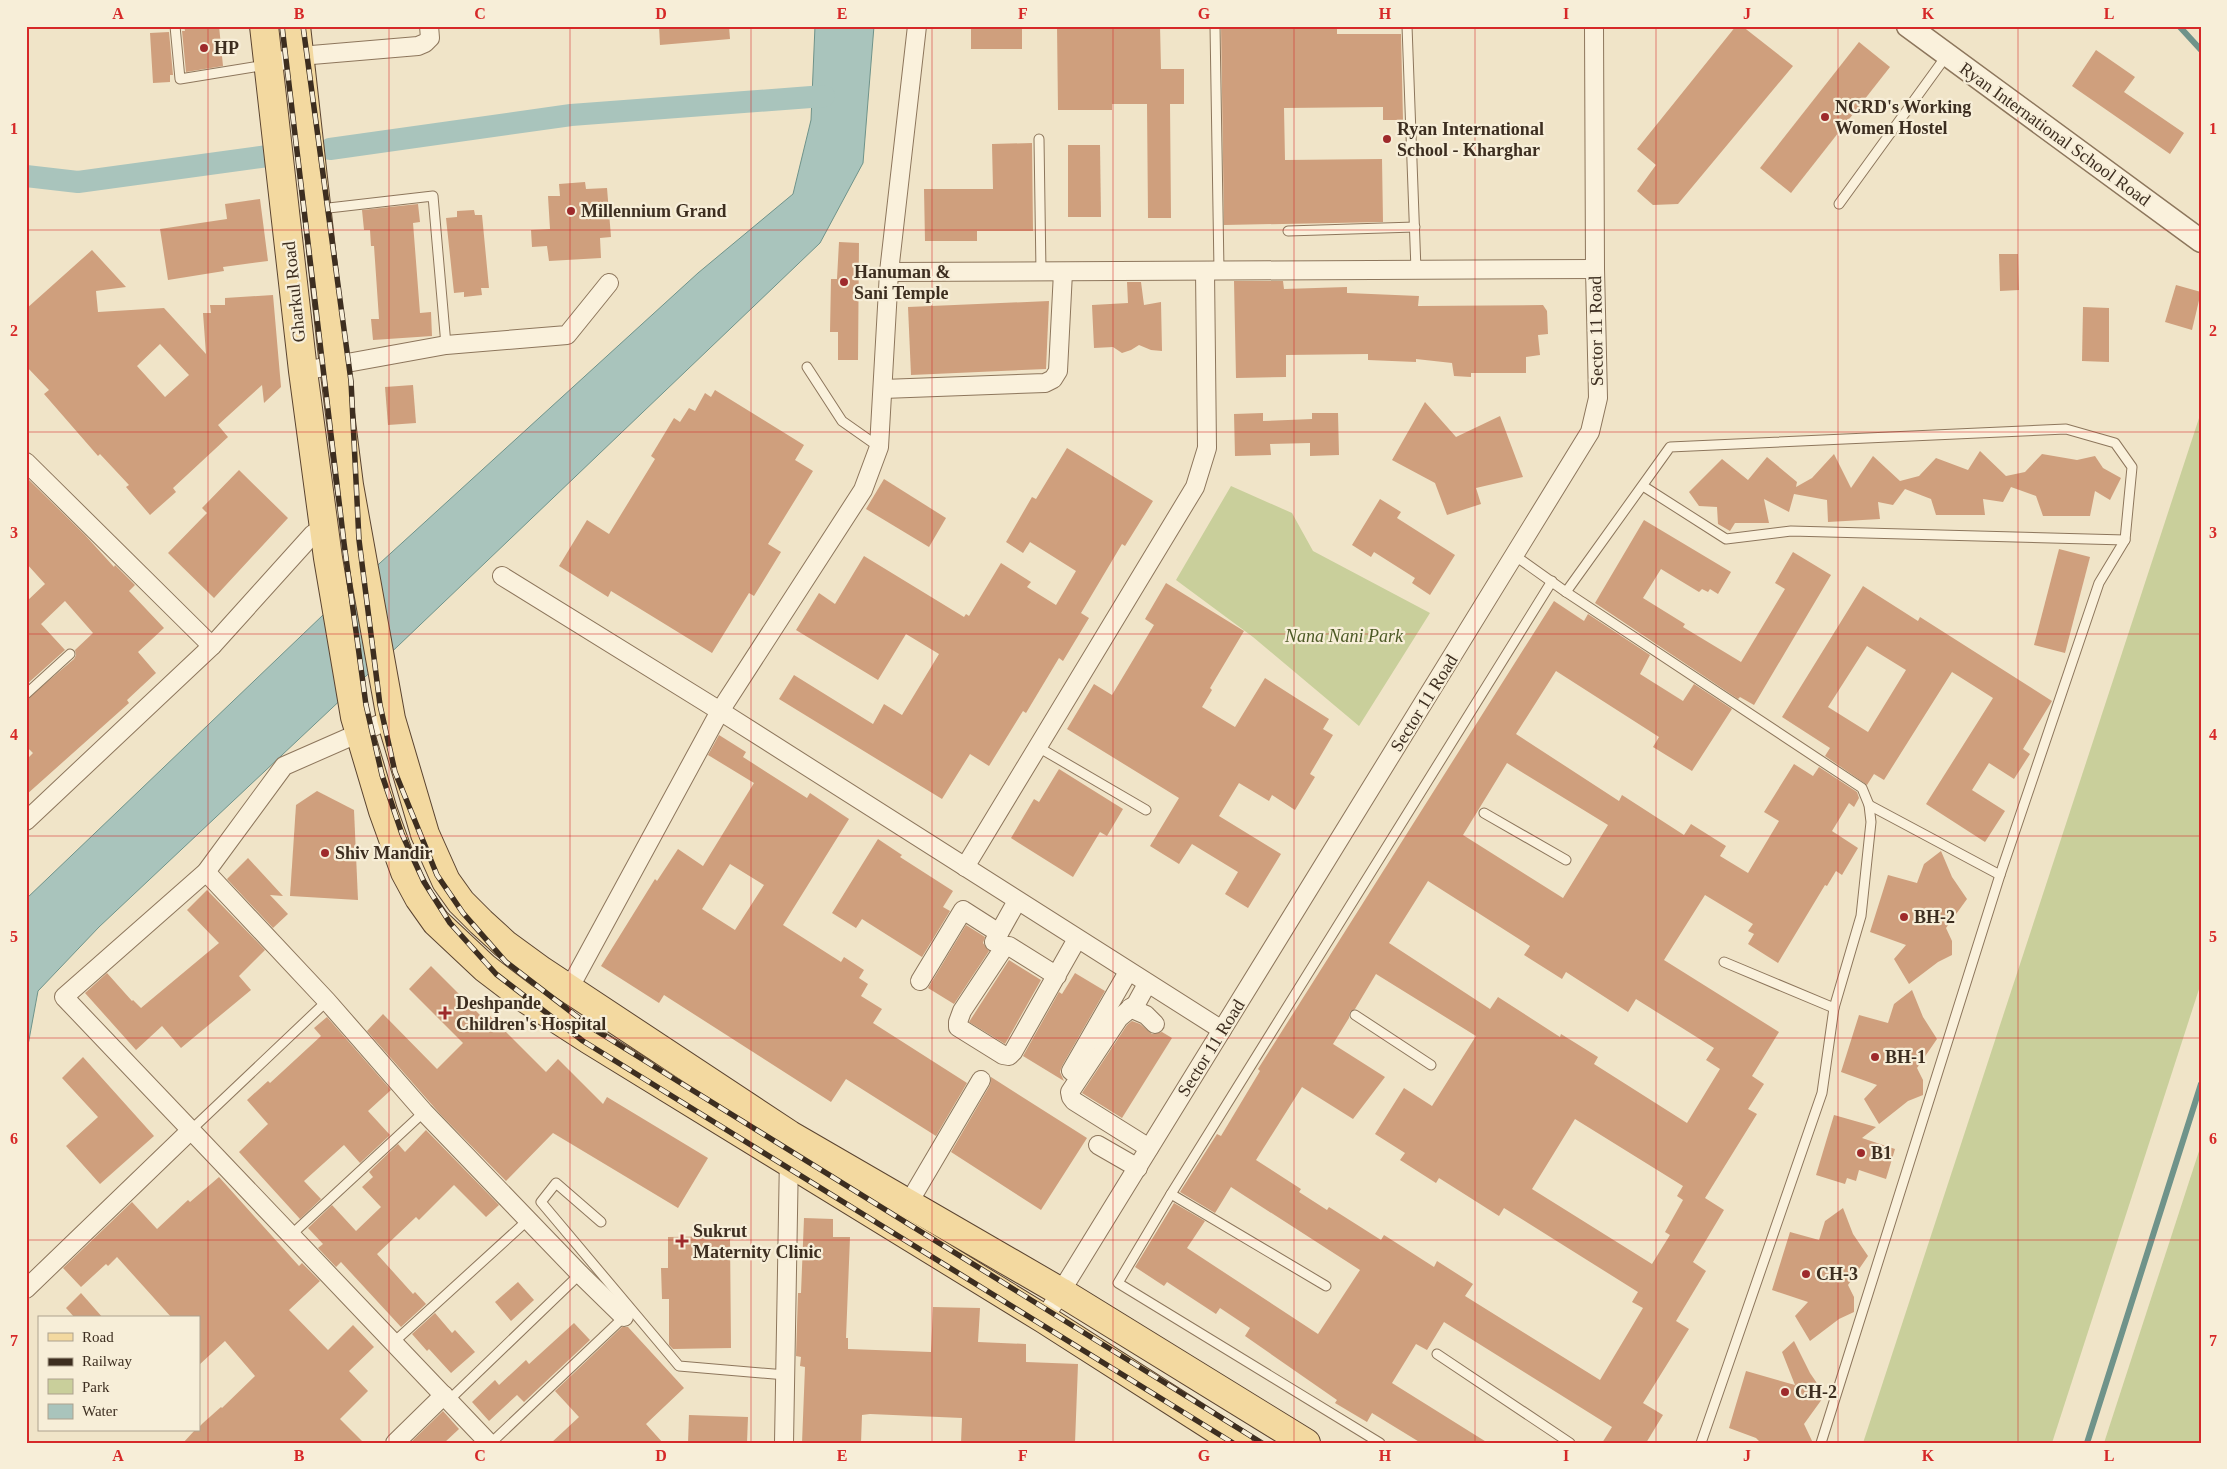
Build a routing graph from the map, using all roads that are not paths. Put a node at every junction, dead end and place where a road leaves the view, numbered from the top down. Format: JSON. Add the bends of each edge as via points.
{"nodes":[{"id":1,"x":175,"y":26,"type":"edge"},
{"id":2,"x":264,"y":26,"type":"edge"},
{"id":3,"x":296,"y":26,"type":"edge"},
{"id":4,"x":429,"y":26,"type":"edge"},
{"id":5,"x":917,"y":26,"type":"edge"},
{"id":6,"x":1215,"y":26,"type":"edge"},
{"id":7,"x":1407,"y":26,"type":"edge"},
{"id":8,"x":1594,"y":26,"type":"edge"},
{"id":9,"x":1908,"y":26,"type":"edge"},
{"id":10,"x":1948,"y":55,"type":"junction"},
{"id":11,"x":300,"y":56,"type":"junction"},
{"id":12,"x":269,"y":64,"type":"junction"},
{"id":13,"x":1039,"y":139,"type":"dead end"},
{"id":14,"x":1839,"y":204,"type":"dead end"},
{"id":15,"x":318,"y":210,"type":"junction"},
{"id":16,"x":1414,"y":227,"type":"junction"},
{"id":17,"x":1288,"y":231,"type":"dead end"},
{"id":18,"x":2201,"y":241,"type":"edge"},
{"id":19,"x":1595,"y":269,"type":"junction"},
{"id":20,"x":1416,"y":270,"type":"junction"},
{"id":21,"x":1212,"y":271,"type":"junction"},
{"id":22,"x":889,"y":272,"type":"junction"},
{"id":23,"x":1041,"y":272,"type":"junction"},
{"id":24,"x":1063,"y":272,"type":"junction"},
{"id":25,"x":609,"y":283,"type":"dead end"},
{"id":26,"x":446,"y":345,"type":"junction"},
{"id":27,"x":334,"y":366,"type":"junction"},
{"id":28,"x":807,"y":367,"type":"dead end"},
{"id":29,"x":303,"y":371,"type":"junction"},
{"id":30,"x":883,"y":389,"type":"junction"},
{"id":31,"x":879,"y":447,"type":"junction"},
{"id":32,"x":26,"y":462,"type":"edge"},
{"id":33,"x":1642,"y":486,"type":"junction"},
{"id":34,"x":318,"y":532,"type":"junction"},
{"id":35,"x":2125,"y":540,"type":"junction"},
{"id":36,"x":1514,"y":555,"type":"junction"},
{"id":37,"x":502,"y":576,"type":"dead end"},
{"id":38,"x":1552,"y":581,"type":"junction"},
{"id":39,"x":1566,"y":592,"type":"junction"},
{"id":40,"x":212,"y":646,"type":"junction"},
{"id":41,"x":70,"y":654,"type":"dead end"},
{"id":42,"x":26,"y":694,"type":"edge"},
{"id":43,"x":720,"y":711,"type":"junction"},
{"id":44,"x":390,"y":714,"type":"junction"},
{"id":45,"x":357,"y":725,"type":"junction"},
{"id":46,"x":1038,"y":747,"type":"junction"},
{"id":47,"x":1869,"y":805,"type":"junction"},
{"id":48,"x":1146,"y":810,"type":"dead end"},
{"id":49,"x":1484,"y":813,"type":"dead end"},
{"id":50,"x":27,"y":819,"type":"edge"},
{"id":51,"x":1566,"y":860,"type":"dead end"},
{"id":52,"x":965,"y":867,"type":"junction"},
{"id":53,"x":206,"y":872,"type":"junction"},
{"id":54,"x":2000,"y":874,"type":"junction"},
{"id":55,"x":1018,"y":901,"type":"junction"},
{"id":56,"x":999,"y":933,"type":"junction"},
{"id":57,"x":1081,"y":941,"type":"junction"},
{"id":58,"x":1724,"y":962,"type":"dead end"},
{"id":59,"x":1128,"y":972,"type":"junction"},
{"id":60,"x":1057,"y":976,"type":"junction"},
{"id":61,"x":920,"y":981,"type":"dead end"},
{"id":62,"x":1147,"y":984,"type":"junction"},
{"id":63,"x":569,"y":989,"type":"junction"},
{"id":64,"x":327,"y":1001,"type":"junction"},
{"id":65,"x":955,"y":1007,"type":"dead end"},
{"id":66,"x":1130,"y":1008,"type":"junction"},
{"id":67,"x":1834,"y":1008,"type":"junction"},
{"id":68,"x":1355,"y":1015,"type":"dead end"},
{"id":69,"x":1155,"y":1024,"type":"dead end"},
{"id":70,"x":1222,"y":1030,"type":"junction"},
{"id":71,"x":1019,"y":1054,"type":"dead end"},
{"id":72,"x":1431,"y":1065,"type":"dead end"},
{"id":73,"x":1068,"y":1076,"type":"dead end"},
{"id":74,"x":981,"y":1080,"type":"dead end"},
{"id":75,"x":424,"y":1112,"type":"junction"},
{"id":76,"x":191,"y":1130,"type":"junction"},
{"id":77,"x":790,"y":1135,"type":"junction"},
{"id":78,"x":1098,"y":1145,"type":"dead end"},
{"id":79,"x":1149,"y":1148,"type":"junction"},
{"id":80,"x":789,"y":1163,"type":"junction"},
{"id":81,"x":1138,"y":1168,"type":"junction"},
{"id":82,"x":1171,"y":1194,"type":"junction"},
{"id":83,"x":908,"y":1204,"type":"junction"},
{"id":84,"x":529,"y":1219,"type":"junction"},
{"id":85,"x":601,"y":1222,"type":"dead end"},
{"id":86,"x":291,"y":1235,"type":"junction"},
{"id":87,"x":580,"y":1274,"type":"junction"},
{"id":88,"x":1326,"y":1286,"type":"dead end"},
{"id":89,"x":26,"y":1289,"type":"edge"},
{"id":90,"x":1061,"y":1292,"type":"junction"},
{"id":91,"x":624,"y":1317,"type":"joint"},
{"id":92,"x":1044,"y":1319,"type":"junction"},
{"id":93,"x":394,"y":1342,"type":"junction"},
{"id":94,"x":1437,"y":1354,"type":"dead end"},
{"id":95,"x":786,"y":1375,"type":"junction"},
{"id":96,"x":447,"y":1398,"type":"junction"},
{"id":97,"x":395,"y":1443,"type":"edge"},
{"id":98,"x":490,"y":1443,"type":"edge"},
{"id":99,"x":784,"y":1443,"type":"edge"},
{"id":100,"x":1238,"y":1443,"type":"edge"},
{"id":101,"x":1306,"y":1443,"type":"edge"},
{"id":102,"x":1380,"y":1443,"type":"edge"},
{"id":103,"x":1570,"y":1443,"type":"edge"},
{"id":104,"x":1701,"y":1443,"type":"edge"},
{"id":105,"x":1821,"y":1443,"type":"edge"}],
"edges":[{"from":1,"to":12,"type":"lane","via":[[180,79]]},
{"from":2,"to":12,"type":"main road","name":"Gharkul Road"},
{"from":3,"to":11,"type":"main road","name":"Gharkul Road"},
{"from":4,"to":11,"type":"street","via":[[430,38],[418,46]]},
{"from":5,"to":22,"type":"street"},
{"from":6,"to":21,"type":"lane"},
{"from":7,"to":16,"type":"lane"},
{"from":8,"to":19,"type":"street","name":"Sector 11 Road"},
{"from":9,"to":10,"type":"street","name":"Ryan International School Road"},
{"from":10,"to":14,"type":"lane"},
{"from":10,"to":18,"type":"street","name":"Ryan International School Road"},
{"from":11,"to":12,"type":"street"},
{"from":11,"to":15,"type":"main road","name":"Gharkul Road"},
{"from":12,"to":29,"type":"main road","name":"Gharkul Road"},
{"from":13,"to":23,"type":"lane"},
{"from":15,"to":26,"type":"lane","via":[[432,196]]},
{"from":15,"to":27,"type":"main road","name":"Gharkul Road"},
{"from":16,"to":17,"type":"lane"},
{"from":16,"to":20,"type":"lane"},
{"from":19,"to":20,"type":"street"},
{"from":19,"to":36,"type":"street","name":"Sector 11 Road","via":[[1598,398],[1590,432]]},
{"from":20,"to":21,"type":"street"},
{"from":21,"to":24,"type":"street"},
{"from":21,"to":46,"type":"street","via":[[1207,448],[1195,488]]},
{"from":22,"to":23,"type":"street"},
{"from":22,"to":30,"type":"street"},
{"from":23,"to":24,"type":"street"},
{"from":24,"to":30,"type":"street","via":[[1058,371],[1053,380],[1044,383]]},
{"from":25,"to":26,"type":"street","via":[[567,335]]},
{"from":26,"to":27,"type":"street"},
{"from":27,"to":29,"type":"street"},
{"from":27,"to":44,"type":"main road","name":"Gharkul Road","via":[[349,485]]},
{"from":28,"to":31,"type":"lane","via":[[842,421]]},
{"from":29,"to":34,"type":"main road","name":"Gharkul Road"},
{"from":30,"to":31,"type":"street"},
{"from":31,"to":43,"type":"street","via":[[863,490]]},
{"from":32,"to":40,"type":"street"},
{"from":33,"to":35,"type":"lane","via":[[1726,539],[1791,531]]},
{"from":33,"to":35,"type":"lane","via":[[1670,447],[2066,429],[2115,443],[2132,467]]},
{"from":33,"to":39,"type":"lane"},
{"from":34,"to":40,"type":"street"},
{"from":34,"to":45,"type":"main road","name":"Gharkul Road","via":[[328,558]]},
{"from":35,"to":54,"type":"lane","via":[[2099,583]]},
{"from":36,"to":38,"type":"lane"},
{"from":36,"to":70,"type":"street","name":"Sector 11 Road"},
{"from":37,"to":43,"type":"street"},
{"from":38,"to":39,"type":"lane"},
{"from":38,"to":82,"type":"lane","via":[[1306,984]]},
{"from":39,"to":47,"type":"lane","via":[[1862,788]]},
{"from":40,"to":50,"type":"street"},
{"from":41,"to":42,"type":"lane"},
{"from":43,"to":52,"type":"street"},
{"from":43,"to":63,"type":"street"},
{"from":44,"to":45,"type":"street"},
{"from":44,"to":63,"type":"main road","name":"Gharkul Road","via":[[424,834],[446,881],[461,902],[506,944]]},
{"from":45,"to":53,"type":"street","via":[[284,766]]},
{"from":45,"to":80,"type":"main road","name":"Gharkul Road","via":[[383,811],[406,872],[436,922],[485,968],[524,997]]},
{"from":46,"to":48,"type":"lane"},
{"from":46,"to":52,"type":"street"},
{"from":47,"to":54,"type":"lane"},
{"from":47,"to":67,"type":"lane","via":[[1871,822],[1861,916]]},
{"from":49,"to":51,"type":"lane"},
{"from":52,"to":55,"type":"street"},
{"from":53,"to":64,"type":"street"},
{"from":53,"to":76,"type":"street","via":[[64,997]]},
{"from":54,"to":105,"type":"lane"},
{"from":55,"to":56,"type":"street"},
{"from":55,"to":57,"type":"street"},
{"from":56,"to":61,"type":"street","via":[[963,910]]},
{"from":56,"to":65,"type":"street"},
{"from":57,"to":59,"type":"street"},
{"from":57,"to":60,"type":"street"},
{"from":57,"to":71,"type":"street"},
{"from":58,"to":67,"type":"lane"},
{"from":59,"to":62,"type":"street"},
{"from":59,"to":73,"type":"street"},
{"from":60,"to":60,"type":"street","via":[[1009,1056],[958,1028],[962,1011],[1005,946]]},
{"from":62,"to":66,"type":"street","via":[[1136,1004]]},
{"from":62,"to":70,"type":"street"},
{"from":63,"to":77,"type":"main road","name":"Gharkul Road"},
{"from":64,"to":75,"type":"street"},
{"from":64,"to":76,"type":"lane"},
{"from":66,"to":69,"type":"street","via":[[1146,1015]]},
{"from":66,"to":79,"type":"street","via":[[1119,1018],[1070,1092],[1074,1101]]},
{"from":67,"to":104,"type":"lane","via":[[1822,1093]]},
{"from":68,"to":72,"type":"lane"},
{"from":70,"to":79,"type":"street","name":"Sector 11 Road"},
{"from":74,"to":83,"type":"street"},
{"from":75,"to":84,"type":"street"},
{"from":75,"to":86,"type":"lane"},
{"from":76,"to":86,"type":"street"},
{"from":76,"to":89,"type":"street"},
{"from":77,"to":80,"type":"street"},
{"from":77,"to":83,"type":"main road","name":"Gharkul Road"},
{"from":78,"to":81,"type":"street"},
{"from":79,"to":81,"type":"street","name":"Sector 11 Road"},
{"from":80,"to":92,"type":"main road","name":"Gharkul Road"},
{"from":80,"to":95,"type":"street"},
{"from":81,"to":90,"type":"street","name":"Sector 11 Road"},
{"from":82,"to":88,"type":"lane"},
{"from":82,"to":102,"type":"lane","via":[[1118,1283]]},
{"from":83,"to":90,"type":"main road","name":"Gharkul Road"},
{"from":84,"to":87,"type":"street"},
{"from":84,"to":93,"type":"lane"},
{"from":85,"to":95,"type":"lane","via":[[556,1183],[541,1202],[679,1366]]},
{"from":86,"to":93,"type":"street"},
{"from":87,"to":91,"type":"street"},
{"from":87,"to":96,"type":"lane"},
{"from":90,"to":92,"type":"street","name":"Sector 11 Road"},
{"from":90,"to":101,"type":"main road","name":"Gharkul Road"},
{"from":91,"to":98,"type":"lane"},
{"from":92,"to":100,"type":"main road","name":"Gharkul Road"},
{"from":93,"to":96,"type":"street"},
{"from":94,"to":103,"type":"lane"},
{"from":95,"to":99,"type":"street"},
{"from":96,"to":97,"type":"street"},
{"from":96,"to":98,"type":"street"}]}
